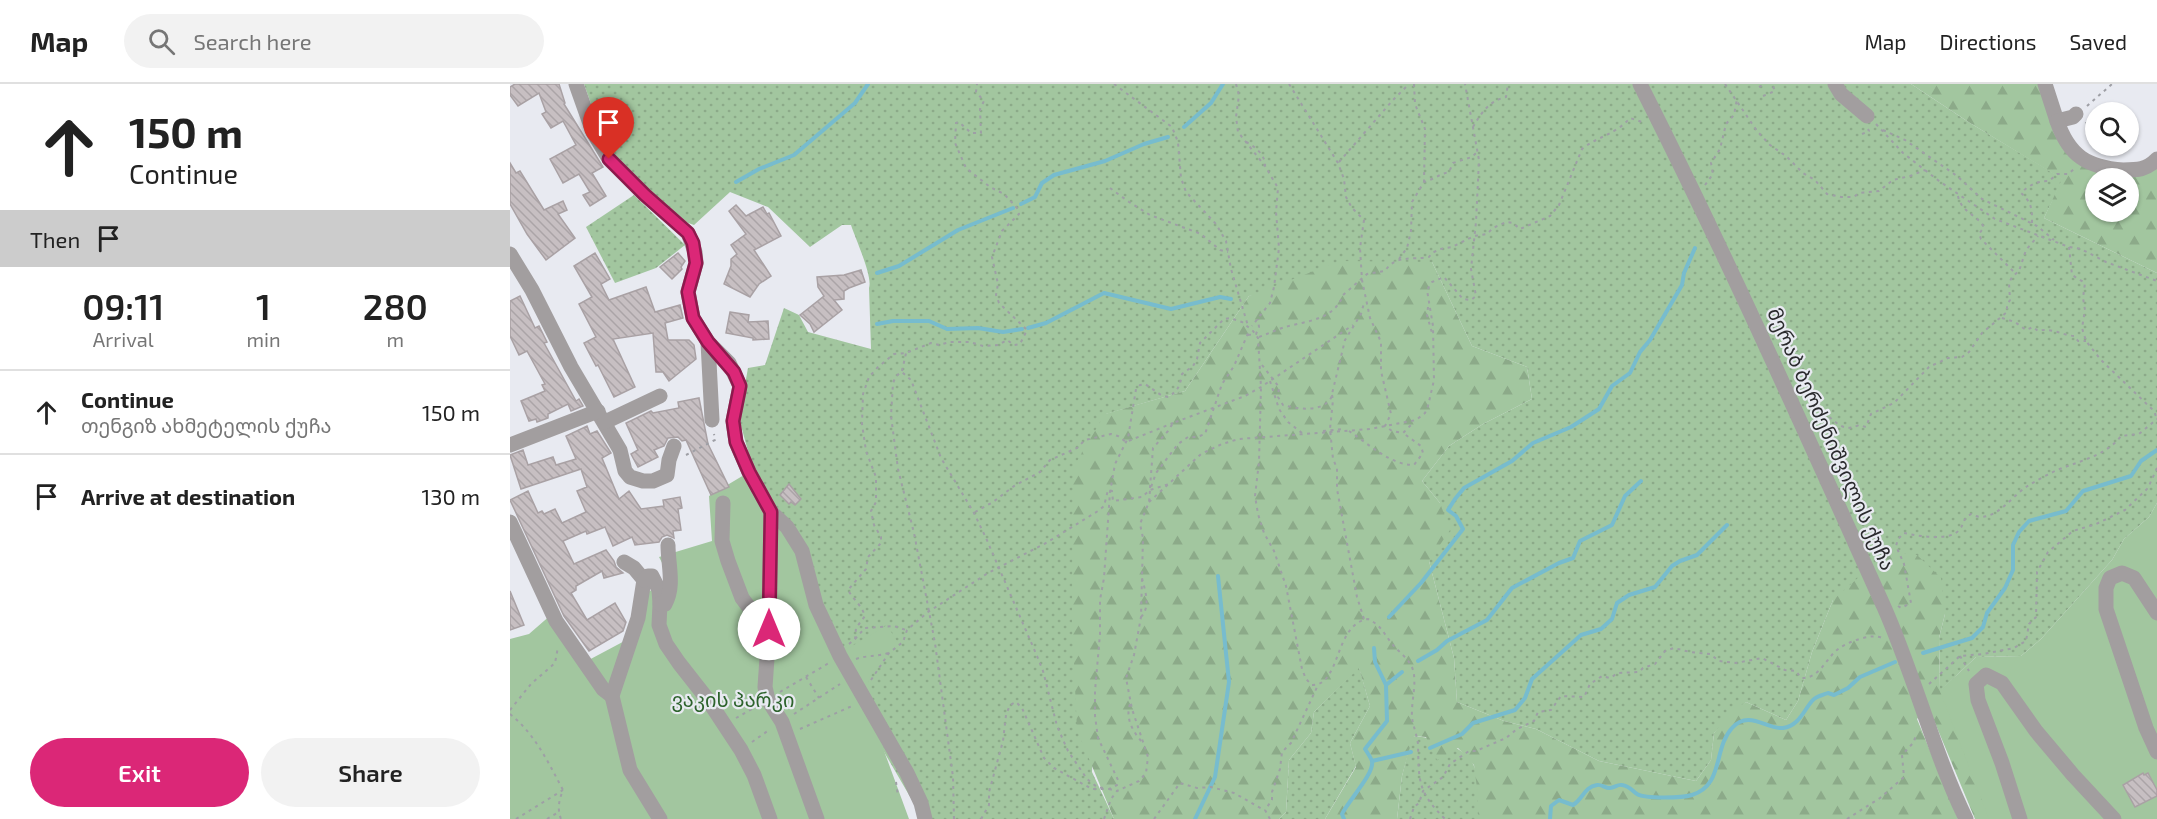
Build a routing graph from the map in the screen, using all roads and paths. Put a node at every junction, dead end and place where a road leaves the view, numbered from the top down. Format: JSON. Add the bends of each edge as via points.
{"nodes":[{"id":1,"x":576,"y":84,"type":"edge"},
{"id":2,"x":977,"y":84,"type":"edge"},
{"id":3,"x":1114,"y":84,"type":"edge"},
{"id":4,"x":1236,"y":84,"type":"edge"},
{"id":5,"x":1289,"y":84,"type":"edge"},
{"id":6,"x":1409,"y":84,"type":"edge"},
{"id":7,"x":1414,"y":84,"type":"edge"},
{"id":8,"x":1465,"y":84,"type":"edge"},
{"id":9,"x":1508,"y":84,"type":"edge"},
{"id":10,"x":1640,"y":84,"type":"edge"},
{"id":11,"x":1725,"y":84,"type":"edge"},
{"id":12,"x":1765,"y":84,"type":"edge"},
{"id":13,"x":1772,"y":84,"type":"edge"},
{"id":14,"x":1835,"y":84,"type":"edge"},
{"id":15,"x":2045,"y":84,"type":"edge"},
{"id":16,"x":2112,"y":84,"type":"edge"},
{"id":17,"x":1759,"y":87,"type":"dead end"},
{"id":18,"x":1763,"y":96,"type":"dead end"},
{"id":19,"x":1737,"y":99,"type":"junction"},
{"id":20,"x":2082,"y":119,"type":"junction"},
{"id":21,"x":2057,"y":121,"type":"junction"},
{"id":22,"x":1660,"y":124,"type":"junction"},
{"id":23,"x":1868,"y":124,"type":"junction"},
{"id":24,"x":2085,"y":125,"type":"edge"},
{"id":25,"x":1473,"y":127,"type":"junction"},
{"id":26,"x":1881,"y":129,"type":"junction"},
{"id":27,"x":1862,"y":134,"type":"dead end"},
{"id":28,"x":1244,"y":140,"type":"junction"},
{"id":29,"x":1478,"y":152,"type":"junction"},
{"id":30,"x":2157,"y":159,"type":"edge"},
{"id":31,"x":2085,"y":161,"type":"junction"},
{"id":32,"x":1338,"y":163,"type":"junction"},
{"id":33,"x":1265,"y":166,"type":"junction"},
{"id":34,"x":1925,"y":170,"type":"junction"},
{"id":35,"x":1424,"y":182,"type":"junction"},
{"id":36,"x":1110,"y":188,"type":"dead end"},
{"id":37,"x":1702,"y":188,"type":"dead end"},
{"id":38,"x":1958,"y":194,"type":"junction"},
{"id":39,"x":2031,"y":223,"type":"junction"},
{"id":40,"x":1474,"y":236,"type":"junction"},
{"id":41,"x":2038,"y":236,"type":"junction"},
{"id":42,"x":2056,"y":242,"type":"junction"},
{"id":43,"x":2069,"y":247,"type":"junction"},
{"id":44,"x":1228,"y":252,"type":"junction"},
{"id":45,"x":510,"y":254,"type":"edge"},
{"id":46,"x":1399,"y":259,"type":"junction"},
{"id":47,"x":2016,"y":274,"type":"junction"},
{"id":48,"x":1362,"y":280,"type":"junction"},
{"id":49,"x":2157,"y":281,"type":"edge"},
{"id":50,"x":1365,"y":300,"type":"junction"},
{"id":51,"x":1430,"y":305,"type":"junction"},
{"id":52,"x":2001,"y":317,"type":"junction"},
{"id":53,"x":1258,"y":319,"type":"junction"},
{"id":54,"x":1353,"y":325,"type":"junction"},
{"id":55,"x":1248,"y":326,"type":"junction"},
{"id":56,"x":1252,"y":326,"type":"dead end"},
{"id":57,"x":1249,"y":331,"type":"dead end"},
{"id":58,"x":1247,"y":335,"type":"junction"},
{"id":59,"x":1257,"y":336,"type":"junction"},
{"id":60,"x":1433,"y":336,"type":"junction"},
{"id":61,"x":2086,"y":341,"type":"junction"},
{"id":62,"x":708,"y":342,"type":"junction"},
{"id":63,"x":906,"y":353,"type":"junction"},
{"id":64,"x":1260,"y":364,"type":"junction"},
{"id":65,"x":902,"y":372,"type":"junction"},
{"id":66,"x":1271,"y":380,"type":"junction"},
{"id":67,"x":1261,"y":387,"type":"junction"},
{"id":68,"x":660,"y":396,"type":"dead end"},
{"id":69,"x":1331,"y":397,"type":"junction"},
{"id":70,"x":1214,"y":409,"type":"junction"},
{"id":71,"x":602,"y":416,"type":"junction"},
{"id":72,"x":2157,"y":419,"type":"edge"},
{"id":73,"x":712,"y":420,"type":"dead end"},
{"id":74,"x":1416,"y":420,"type":"junction"},
{"id":75,"x":1173,"y":423,"type":"junction"},
{"id":76,"x":1387,"y":426,"type":"junction"},
{"id":77,"x":1331,"y":430,"type":"junction"},
{"id":78,"x":1349,"y":430,"type":"junction"},
{"id":79,"x":1302,"y":433,"type":"junction"},
{"id":80,"x":1403,"y":433,"type":"junction"},
{"id":81,"x":1805,"y":435,"type":"junction"},
{"id":82,"x":715,"y":440,"type":"dead end"},
{"id":83,"x":1126,"y":442,"type":"junction"},
{"id":84,"x":510,"y":445,"type":"edge"},
{"id":85,"x":674,"y":447,"type":"dead end"},
{"id":86,"x":690,"y":452,"type":"dead end"},
{"id":87,"x":2157,"y":468,"type":"edge"},
{"id":88,"x":1172,"y":482,"type":"junction"},
{"id":89,"x":1110,"y":490,"type":"junction"},
{"id":90,"x":1150,"y":490,"type":"junction"},
{"id":91,"x":1149,"y":502,"type":"junction"},
{"id":92,"x":723,"y":503,"type":"dead end"},
{"id":93,"x":771,"y":512,"type":"junction"},
{"id":94,"x":974,"y":513,"type":"junction"},
{"id":95,"x":510,"y":522,"type":"edge"},
{"id":96,"x":668,"y":545,"type":"dead end"},
{"id":97,"x":624,"y":562,"type":"dead end"},
{"id":98,"x":998,"y":567,"type":"junction"},
{"id":99,"x":1141,"y":575,"type":"junction"},
{"id":100,"x":644,"y":580,"type":"junction"},
{"id":101,"x":631,"y":604,"type":"dead end"},
{"id":102,"x":660,"y":604,"type":"junction"},
{"id":103,"x":1884,"y":608,"type":"junction"},
{"id":104,"x":768,"y":611,"type":"junction"},
{"id":105,"x":928,"y":612,"type":"junction"},
{"id":106,"x":2157,"y":613,"type":"edge"},
{"id":107,"x":1141,"y":617,"type":"junction"},
{"id":108,"x":1364,"y":620,"type":"junction"},
{"id":109,"x":634,"y":628,"type":"junction"},
{"id":110,"x":907,"y":630,"type":"dead end"},
{"id":111,"x":1896,"y":637,"type":"junction"},
{"id":112,"x":855,"y":639,"type":"junction"},
{"id":113,"x":559,"y":642,"type":"dead end"},
{"id":114,"x":838,"y":652,"type":"junction"},
{"id":115,"x":889,"y":653,"type":"dead end"},
{"id":116,"x":1960,"y":656,"type":"junction"},
{"id":117,"x":858,"y":658,"type":"dead end"},
{"id":118,"x":822,"y":667,"type":"dead end"},
{"id":119,"x":806,"y":677,"type":"junction"},
{"id":120,"x":1976,"y":684,"type":"junction"},
{"id":121,"x":1318,"y":685,"type":"junction"},
{"id":122,"x":835,"y":687,"type":"dead end"},
{"id":123,"x":612,"y":696,"type":"junction"},
{"id":124,"x":1918,"y":696,"type":"junction"},
{"id":125,"x":819,"y":698,"type":"junction"},
{"id":126,"x":768,"y":701,"type":"junction"},
{"id":127,"x":510,"y":712,"type":"edge"},
{"id":128,"x":1926,"y":721,"type":"junction"},
{"id":129,"x":781,"y":722,"type":"junction"},
{"id":130,"x":728,"y":724,"type":"junction"},
{"id":131,"x":742,"y":747,"type":"junction"},
{"id":132,"x":2157,"y":752,"type":"edge"},
{"id":133,"x":1109,"y":789,"type":"junction"},
{"id":134,"x":562,"y":790,"type":"junction"},
{"id":135,"x":1117,"y":791,"type":"junction"},
{"id":136,"x":1423,"y":791,"type":"junction"},
{"id":137,"x":1265,"y":810,"type":"junction"},
{"id":138,"x":558,"y":812,"type":"junction"},
{"id":139,"x":655,"y":813,"type":"edge"},
{"id":140,"x":516,"y":819,"type":"edge"},
{"id":141,"x":547,"y":819,"type":"edge"},
{"id":142,"x":561,"y":819,"type":"edge"},
{"id":143,"x":770,"y":819,"type":"edge"},
{"id":144,"x":817,"y":819,"type":"edge"},
{"id":145,"x":926,"y":819,"type":"edge"},
{"id":146,"x":954,"y":819,"type":"edge"},
{"id":147,"x":981,"y":819,"type":"edge"},
{"id":148,"x":1104,"y":819,"type":"edge"},
{"id":149,"x":1154,"y":819,"type":"edge"},
{"id":150,"x":1270,"y":819,"type":"edge"},
{"id":151,"x":1410,"y":819,"type":"edge"},
{"id":152,"x":1445,"y":819,"type":"edge"},
{"id":153,"x":1847,"y":819,"type":"edge"},
{"id":154,"x":1966,"y":819,"type":"edge"},
{"id":155,"x":2019,"y":819,"type":"edge"},
{"id":156,"x":2114,"y":819,"type":"edge"}],
"edges":[{"from":1,"to":62,"type":"street","via":[[593,132],[609,159],[688,233],[696,263],[688,292],[693,318]]},
{"from":2,"to":63,"type":"path","via":[[976,92],[984,101],[981,132],[971,133],[956,123],[955,143],[966,168],[1004,194],[1018,209],[1002,231],[993,257],[999,303],[1027,330],[1020,344],[1007,340],[983,346],[970,342],[931,343]]},
{"from":3,"to":44,"type":"path","via":[[1172,128],[1179,142],[1186,192],[1216,224]]},
{"from":4,"to":28,"type":"path","via":[[1236,127]]},
{"from":5,"to":32,"type":"path"},
{"from":6,"to":32,"type":"path"},
{"from":7,"to":35,"type":"path","via":[[1415,104],[1425,129]]},
{"from":8,"to":25,"type":"path"},
{"from":9,"to":25,"type":"path","via":[[1506,97],[1487,107]]},
{"from":10,"to":22,"type":"street","name":"მერაბ ბერძენიშვილის ქუჩა"},
{"from":11,"to":19,"type":"path"},
{"from":12,"to":17,"type":"path"},
{"from":13,"to":18,"type":"path","via":[[1775,91]]},
{"from":14,"to":23,"type":"street"},
{"from":15,"to":21,"type":"street"},
{"from":16,"to":20,"type":"path"},
{"from":19,"to":34,"type":"path","via":[[1770,145],[1827,194],[1853,197],[1879,191],[1893,180]]},
{"from":19,"to":37,"type":"path","via":[[1734,115],[1726,124],[1712,163],[1713,174]]},
{"from":20,"to":21,"type":"street"},
{"from":20,"to":24,"type":"path"},
{"from":21,"to":31,"type":"street","via":[[2068,145]]},
{"from":22,"to":40,"type":"path","via":[[1647,128],[1630,118],[1604,139],[1589,143],[1582,149],[1560,205],[1550,216],[1520,229],[1506,222],[1487,234]]},
{"from":22,"to":81,"type":"street","name":"მერაბ ბერძენიშვილის ქუჩა"},
{"from":23,"to":26,"type":"path"},
{"from":23,"to":27,"type":"path"},
{"from":25,"to":29,"type":"path"},
{"from":26,"to":34,"type":"path"},
{"from":26,"to":39,"type":"path","via":[[1905,140],[1957,176],[1982,199]]},
{"from":28,"to":33,"type":"path"},
{"from":28,"to":33,"type":"path","via":[[1263,157]]},
{"from":29,"to":35,"type":"path","via":[[1453,163],[1449,172]]},
{"from":29,"to":40,"type":"path"},
{"from":30,"to":31,"type":"street","via":[[2139,171]]},
{"from":31,"to":39,"type":"path","via":[[2068,174],[2057,174],[2021,193],[2032,207]]},
{"from":32,"to":48,"type":"path","via":[[1346,197],[1364,220],[1360,248]]},
{"from":33,"to":53,"type":"path","via":[[1278,188],[1279,248],[1270,303]]},
{"from":34,"to":38,"type":"path"},
{"from":35,"to":46,"type":"path","via":[[1412,202],[1413,225],[1407,248]]},
{"from":36,"to":44,"type":"path","via":[[1150,215],[1201,234]]},
{"from":38,"to":41,"type":"path","via":[[1995,219]]},
{"from":38,"to":47,"type":"path","via":[[1962,208],[1984,227],[1979,234],[1981,239]]},
{"from":39,"to":42,"type":"path"},
{"from":40,"to":46,"type":"path","via":[[1429,257]]},
{"from":40,"to":51,"type":"path","via":[[1471,269],[1476,297],[1463,299],[1444,277],[1432,282],[1427,290]]},
{"from":41,"to":42,"type":"path"},
{"from":41,"to":47,"type":"path","via":[[2026,250]]},
{"from":42,"to":43,"type":"path"},
{"from":43,"to":49,"type":"path"},
{"from":43,"to":61,"type":"path","via":[[2072,275],[2085,283],[2082,328]]},
{"from":44,"to":55,"type":"path"},
{"from":45,"to":71,"type":"street"},
{"from":46,"to":48,"type":"path","via":[[1384,271],[1367,274]]},
{"from":47,"to":52,"type":"path","via":[[2009,283],[2007,312]]},
{"from":48,"to":50,"type":"path"},
{"from":48,"to":59,"type":"path","via":[[1327,315]]},
{"from":50,"to":54,"type":"path"},
{"from":50,"to":76,"type":"path","via":[[1381,342],[1381,371],[1391,414]]},
{"from":51,"to":60,"type":"path"},
{"from":51,"to":60,"type":"path","via":[[1427,315]]},
{"from":52,"to":61,"type":"path","via":[[2026,330],[2033,327]]},
{"from":52,"to":81,"type":"path","via":[[1982,333],[1969,352],[1929,367],[1894,402],[1871,414],[1866,428],[1845,428],[1820,411],[1820,430]]},
{"from":53,"to":56,"type":"path"},
{"from":53,"to":59,"type":"path"},
{"from":54,"to":66,"type":"path"},
{"from":54,"to":69,"type":"path","via":[[1342,350]]},
{"from":55,"to":59,"type":"path"},
{"from":55,"to":83,"type":"path","via":[[1230,318],[1211,330],[1200,343],[1193,366],[1182,374],[1179,389],[1168,397],[1140,385]]},
{"from":57,"to":58,"type":"path"},
{"from":58,"to":59,"type":"path"},
{"from":58,"to":70,"type":"path"},
{"from":59,"to":64,"type":"path"},
{"from":60,"to":74,"type":"path","via":[[1434,380],[1425,413]]},
{"from":61,"to":72,"type":"path","via":[[2154,411]]},
{"from":62,"to":73,"type":"street"},
{"from":62,"to":93,"type":"street","via":[[724,358],[740,386],[733,421],[736,442]]},
{"from":63,"to":65,"type":"path"},
{"from":63,"to":112,"type":"path","via":[[894,354],[878,367],[869,377],[863,394],[866,451],[876,477],[872,511],[881,543],[868,557],[867,569],[848,590],[865,616],[856,628]]},
{"from":64,"to":66,"type":"path"},
{"from":64,"to":67,"type":"path"},
{"from":65,"to":94,"type":"path","via":[[911,380],[941,458]]},
{"from":65,"to":105,"type":"path","via":[[893,383],[891,416]]},
{"from":66,"to":67,"type":"path"},
{"from":66,"to":69,"type":"path","via":[[1279,387],[1280,402],[1286,405],[1322,406]]},
{"from":66,"to":79,"type":"path","via":[[1279,409]]},
{"from":67,"to":70,"type":"path"},
{"from":67,"to":121,"type":"path","via":[[1255,496],[1258,514],[1286,586],[1302,669],[1312,685]]},
{"from":68,"to":71,"type":"street"},
{"from":69,"to":77,"type":"path"},
{"from":70,"to":75,"type":"path"},
{"from":70,"to":90,"type":"path","via":[[1205,434],[1188,436],[1178,444],[1156,473]]},
{"from":71,"to":84,"type":"street"},
{"from":71,"to":85,"type":"street","via":[[630,477],[643,481],[667,475]]},
{"from":72,"to":103,"type":"path","via":[[2139,434],[2121,436],[2114,445],[2026,487],[1992,515],[1971,514],[1951,536],[1904,533],[1896,546],[1904,564],[1911,603],[1901,608],[1892,603]]},
{"from":74,"to":76,"type":"path"},
{"from":74,"to":80,"type":"path"},
{"from":75,"to":83,"type":"path"},
{"from":75,"to":90,"type":"path","via":[[1153,448]]},
{"from":76,"to":78,"type":"path"},
{"from":76,"to":80,"type":"path"},
{"from":77,"to":78,"type":"path"},
{"from":77,"to":78,"type":"path"},
{"from":77,"to":79,"type":"path"},
{"from":77,"to":108,"type":"path","via":[[1347,548]]},
{"from":78,"to":80,"type":"path","via":[[1385,456],[1402,465],[1414,465],[1423,453],[1422,446]]},
{"from":79,"to":88,"type":"path","via":[[1222,444],[1201,454]]},
{"from":81,"to":103,"type":"street","name":"მერაბ ბერძენიშვილის ქუჩა"},
{"from":82,"to":86,"type":"path"},
{"from":83,"to":89,"type":"path","via":[[1115,464]]},
{"from":83,"to":94,"type":"path","via":[[1111,434],[1085,440]]},
{"from":87,"to":116,"type":"path","via":[[2148,488],[2126,510],[2073,531],[2048,552],[2037,572],[2036,617],[2029,624],[2026,641],[2014,648]]},
{"from":88,"to":90,"type":"path"},
{"from":88,"to":91,"type":"path"},
{"from":89,"to":90,"type":"path","via":[[1113,501],[1142,497]]},
{"from":89,"to":98,"type":"path","via":[[1098,511]]},
{"from":89,"to":133,"type":"path","via":[[1095,716],[1098,738],[1118,780]]},
{"from":90,"to":91,"type":"path"},
{"from":91,"to":99,"type":"path","via":[[1140,524]]},
{"from":92,"to":104,"type":"street","via":[[722,541],[742,598],[752,610],[761,614]]},
{"from":93,"to":104,"type":"street"},
{"from":93,"to":114,"type":"street","via":[[787,527],[802,551],[816,605]]},
{"from":94,"to":98,"type":"path"},
{"from":95,"to":123,"type":"street","via":[[556,621],[603,689]]},
{"from":96,"to":102,"type":"street","via":[[671,586],[665,604]]},
{"from":97,"to":100,"type":"street"},
{"from":98,"to":105,"type":"path"},
{"from":98,"to":133,"type":"path","via":[[1043,671],[1057,726],[1068,751],[1092,784]]},
{"from":99,"to":107,"type":"path"},
{"from":99,"to":107,"type":"path","via":[[1147,602]]},
{"from":100,"to":102,"type":"street","via":[[648,576],[655,580]]},
{"from":100,"to":109,"type":"street"},
{"from":101,"to":109,"type":"street"},
{"from":102,"to":130,"type":"street","via":[[659,625],[666,644]]},
{"from":103,"to":111,"type":"street","name":"მერაბ ბერძენიშვილის ქუჩა"},
{"from":104,"to":126,"type":"street"},
{"from":105,"to":146,"type":"path","via":[[950,747]]},
{"from":106,"to":132,"type":"street","via":[[2134,578],[2121,573],[2110,578],[2106,609]]},
{"from":107,"to":135,"type":"path","via":[[1126,678],[1131,701],[1129,718],[1148,757],[1146,773],[1139,781]]},
{"from":108,"to":121,"type":"path","via":[[1354,624],[1330,674]]},
{"from":108,"to":136,"type":"path","via":[[1378,624],[1413,671],[1412,717]]},
{"from":109,"to":123,"type":"street"},
{"from":110,"to":112,"type":"path","via":[[894,626],[865,628]]},
{"from":111,"to":124,"type":"street","name":"მერაბ ბერძენიშვილის ქუჩა"},
{"from":111,"to":136,"type":"path","via":[[1886,641],[1878,636],[1864,637],[1840,647],[1808,678],[1762,658],[1736,663],[1674,648],[1639,672],[1602,676],[1590,684],[1584,697],[1561,696],[1551,710],[1538,712],[1534,721],[1450,764],[1443,777]]},
{"from":112,"to":114,"type":"path"},
{"from":113,"to":127,"type":"path","via":[[555,663],[531,684]]},
{"from":114,"to":145,"type":"street","via":[[907,773]]},
{"from":115,"to":117,"type":"path"},
{"from":116,"to":120,"type":"path"},
{"from":116,"to":124,"type":"path"},
{"from":118,"to":119,"type":"path"},
{"from":119,"to":125,"type":"path"},
{"from":119,"to":126,"type":"path"},
{"from":120,"to":155,"type":"street"},
{"from":120,"to":156,"type":"street","via":[[1986,675],[2002,683],[2036,731]]},
{"from":121,"to":137,"type":"path","via":[[1291,743],[1282,752],[1272,800]]},
{"from":122,"to":125,"type":"path"},
{"from":123,"to":139,"type":"street","via":[[630,770]]},
{"from":124,"to":128,"type":"street","name":"მერაბ ბერძენიშვილის ქუჩა"},
{"from":125,"to":129,"type":"path"},
{"from":126,"to":129,"type":"street"},
{"from":126,"to":130,"type":"path"},
{"from":127,"to":134,"type":"path","via":[[536,740]]},
{"from":128,"to":153,"type":"path","via":[[1902,755],[1904,777]]},
{"from":128,"to":154,"type":"street","name":"მერაბ ბერძენიშვილის ქუჩა"},
{"from":129,"to":131,"type":"path"},
{"from":129,"to":144,"type":"street"},
{"from":130,"to":131,"type":"street"},
{"from":131,"to":143,"type":"street"},
{"from":133,"to":135,"type":"path"},
{"from":133,"to":147,"type":"path","via":[[1092,789],[1054,768],[1044,758],[1016,702],[1006,715],[989,805]]},
{"from":134,"to":138,"type":"path"},
{"from":134,"to":140,"type":"path"},
{"from":135,"to":148,"type":"path"},
{"from":136,"to":151,"type":"path"},
{"from":136,"to":152,"type":"path"},
{"from":137,"to":149,"type":"path","via":[[1234,793],[1180,783]]},
{"from":137,"to":150,"type":"path"},
{"from":138,"to":141,"type":"path"},
{"from":138,"to":142,"type":"path"}]}
